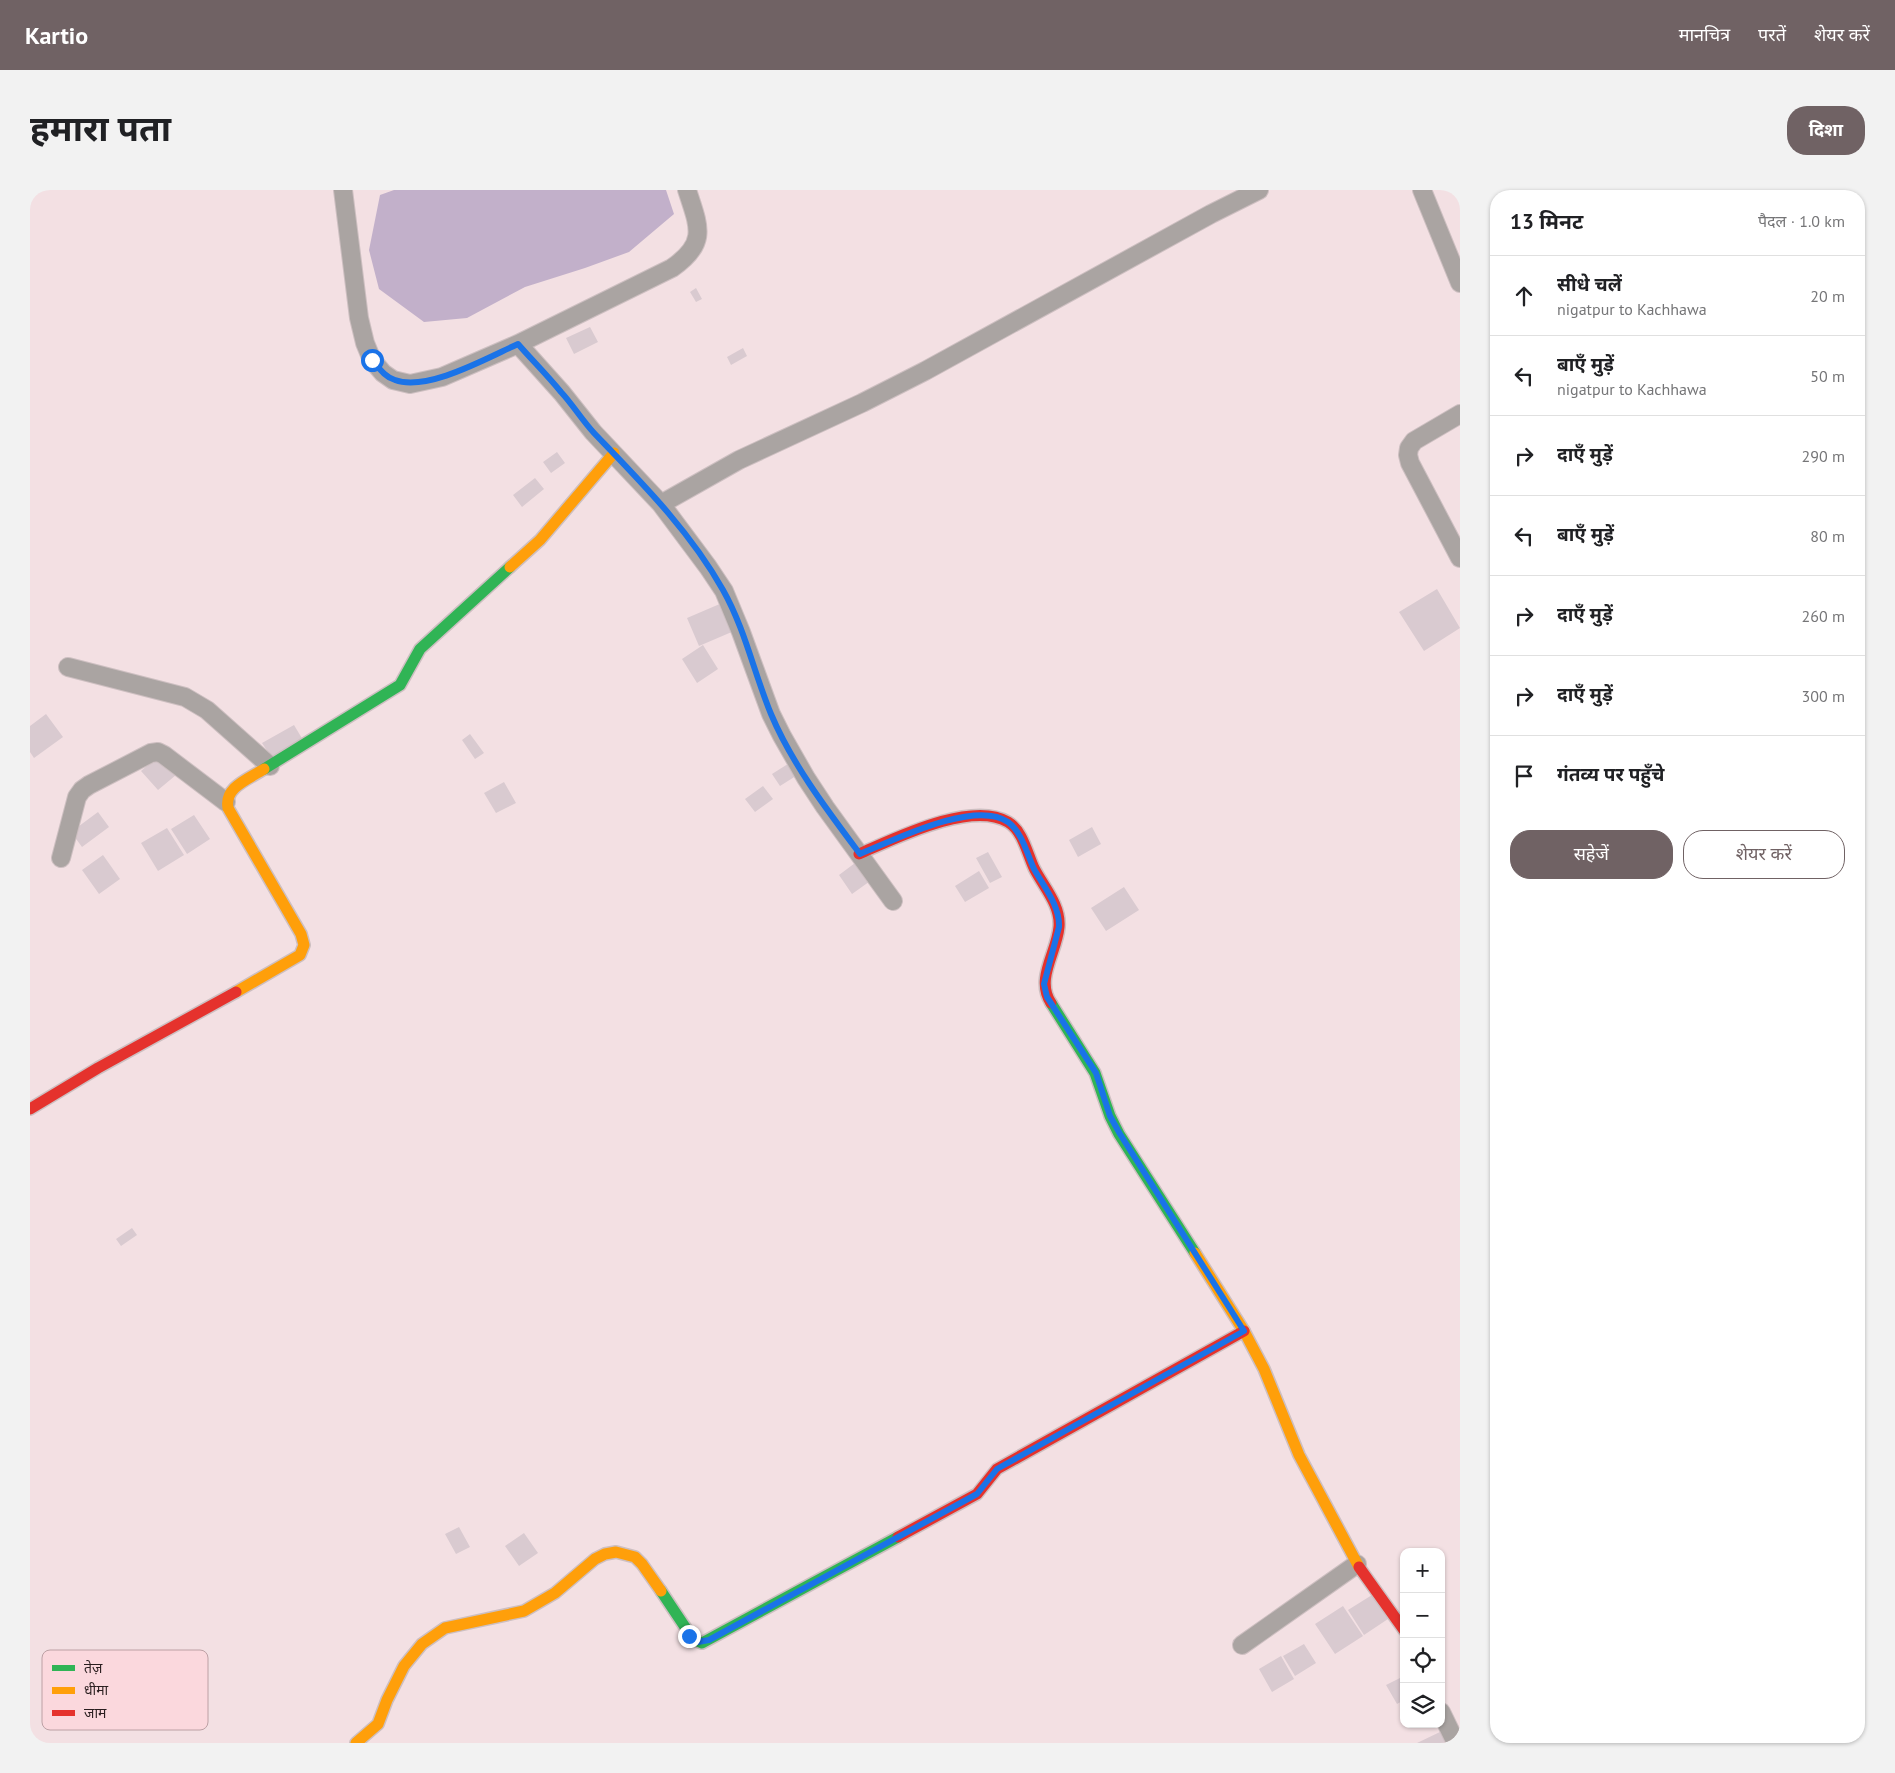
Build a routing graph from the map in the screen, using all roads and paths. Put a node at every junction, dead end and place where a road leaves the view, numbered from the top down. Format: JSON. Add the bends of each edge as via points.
{"nodes":[{"id":1,"x":344,"y":190,"type":"edge"},
{"id":2,"x":687,"y":190,"type":"edge"},
{"id":3,"x":1258,"y":190,"type":"edge"},
{"id":4,"x":1422,"y":190,"type":"edge"},
{"id":5,"x":1460,"y":283,"type":"edge"},
{"id":6,"x":518,"y":344,"type":"junction"},
{"id":7,"x":1460,"y":414,"type":"edge"},
{"id":8,"x":614,"y":453,"type":"junction"},
{"id":9,"x":661,"y":504,"type":"junction"},
{"id":10,"x":1460,"y":558,"type":"edge"},
{"id":11,"x":68,"y":667,"type":"dead end"},
{"id":12,"x":270,"y":766,"type":"junction"},
{"id":13,"x":226,"y":802,"type":"junction"},
{"id":14,"x":860,"y":854,"type":"junction"},
{"id":15,"x":61,"y":858,"type":"dead end"},
{"id":16,"x":893,"y":901,"type":"dead end"},
{"id":17,"x":30,"y":1109,"type":"edge"},
{"id":18,"x":1244,"y":1331,"type":"junction"},
{"id":19,"x":1357,"y":1564,"type":"junction"},
{"id":20,"x":1400,"y":1624,"type":"edge"},
{"id":21,"x":1242,"y":1645,"type":"dead end"},
{"id":22,"x":1445,"y":1720,"type":"edge"},
{"id":23,"x":356,"y":1743,"type":"edge"},
{"id":24,"x":1456,"y":1743,"type":"edge"}],
"edges":[{"from":1,"to":6,"type":"street","via":[[359,318],[372,360],[383,373],[393,380],[410,384],[422,382],[442,377]]},
{"from":2,"to":6,"type":"street","via":[[698,232],[695,246],[686,259]]},
{"from":3,"to":9,"type":"street","via":[[924,371],[739,460]]},
{"from":4,"to":5,"type":"street"},
{"from":6,"to":8,"type":"street"},
{"from":7,"to":10,"type":"street","via":[[1414,442],[1408,455],[1416,477]]},
{"from":8,"to":9,"type":"street"},
{"from":8,"to":12,"type":"street","via":[[540,540],[420,649],[400,685]]},
{"from":9,"to":14,"type":"street","via":[[724,591],[782,736],[806,778]]},
{"from":11,"to":12,"type":"street","via":[[185,697],[207,710]]},
{"from":12,"to":13,"type":"street","via":[[233,789]]},
{"from":13,"to":15,"type":"street","via":[[164,755],[151,753],[82,790],[77,797]]},
{"from":13,"to":17,"type":"street","via":[[301,934],[303,950],[293,960]]},
{"from":14,"to":16,"type":"street"},
{"from":14,"to":18,"type":"street","via":[[960,817],[980,815],[997,818],[1015,829],[1058,911],[1059,927],[1044,984],[1047,997],[1096,1073],[1110,1116],[1120,1134]]},
{"from":18,"to":19,"type":"street","via":[[1264,1369],[1299,1455]]},
{"from":18,"to":23,"type":"street","via":[[997,1469],[977,1494],[709,1640],[698,1642],[689,1636],[642,1564],[635,1557],[616,1552],[595,1559],[555,1593],[524,1611],[445,1628],[422,1644],[404,1666],[378,1724]]},
{"from":19,"to":20,"type":"street"},
{"from":19,"to":21,"type":"street"},
{"from":22,"to":24,"type":"street"}]}
